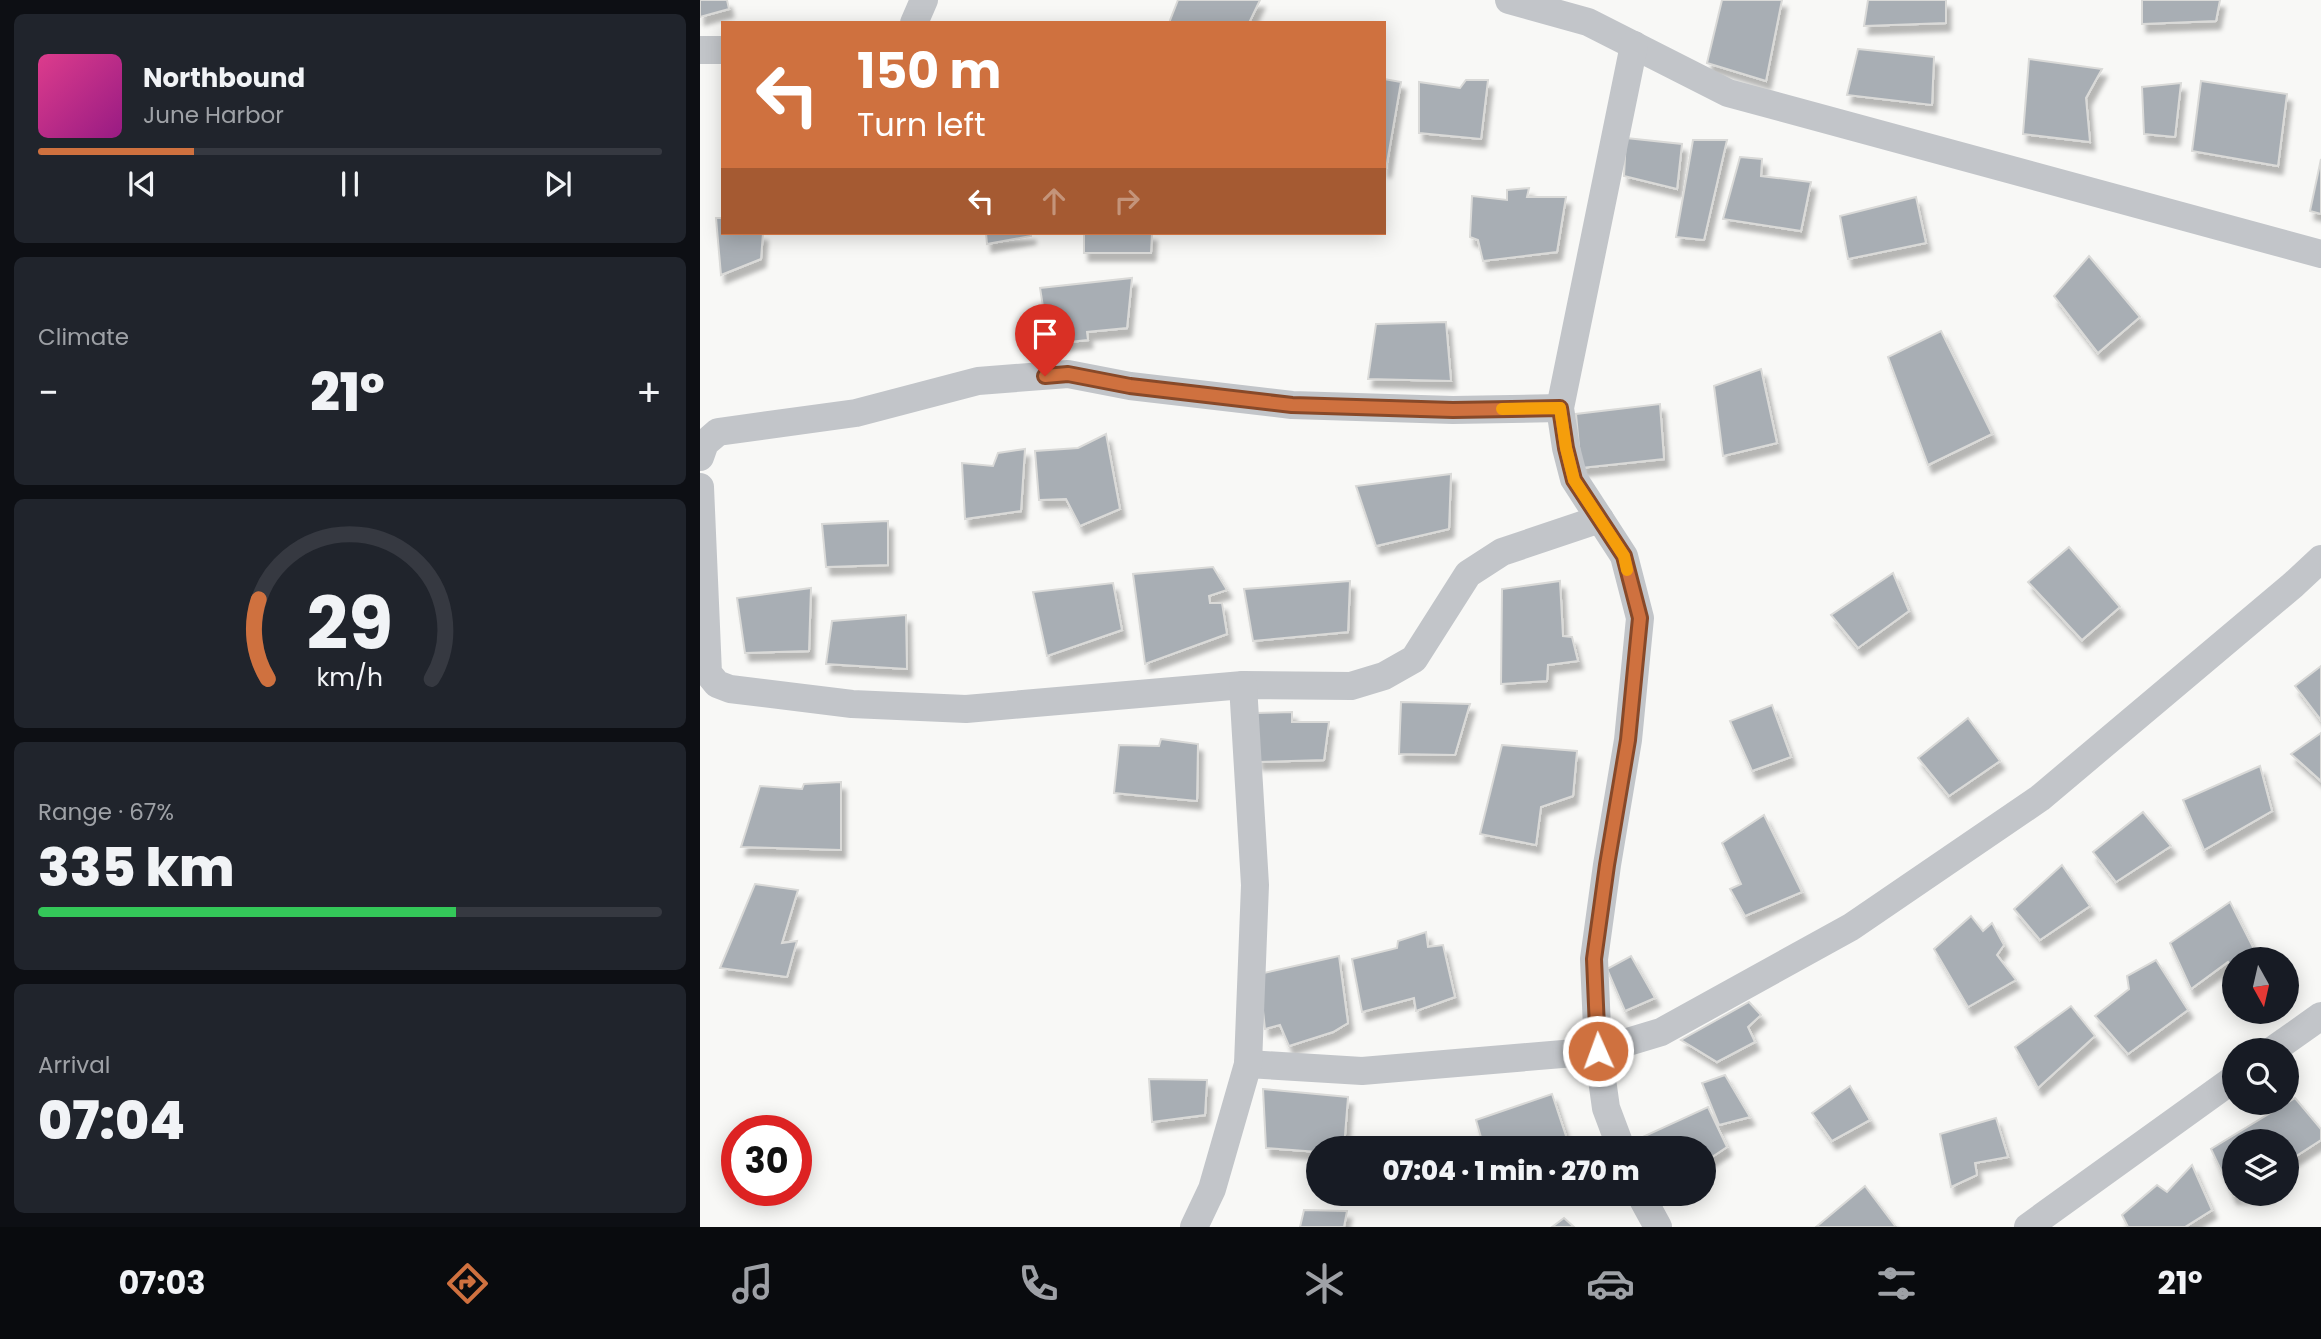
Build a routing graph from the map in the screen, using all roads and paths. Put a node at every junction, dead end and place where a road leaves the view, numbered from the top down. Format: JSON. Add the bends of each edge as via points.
{"nodes":[{"id":1,"x":924,"y":0,"type":"edge"},
{"id":2,"x":1509,"y":0,"type":"edge"},
{"id":3,"x":915,"y":21,"type":"edge"},
{"id":4,"x":1634,"y":45,"type":"junction"},
{"id":5,"x":700,"y":50,"type":"edge"},
{"id":6,"x":721,"y":50,"type":"edge"},
{"id":7,"x":2321,"y":254,"type":"edge"},
{"id":8,"x":1560,"y":408,"type":"junction"},
{"id":9,"x":700,"y":457,"type":"edge"},
{"id":10,"x":700,"y":487,"type":"edge"},
{"id":11,"x":1600,"y":519,"type":"junction"},
{"id":12,"x":2321,"y":559,"type":"edge"},
{"id":13,"x":1243,"y":685,"type":"junction"},
{"id":14,"x":2321,"y":1016,"type":"edge"},
{"id":15,"x":2290,"y":1038,"type":"edge"},
{"id":16,"x":1598,"y":1051,"type":"junction"},
{"id":17,"x":1248,"y":1064,"type":"junction"},
{"id":18,"x":2222,"y":1087,"type":"edge"},
{"id":19,"x":1616,"y":1136,"type":"edge"},
{"id":20,"x":1647,"y":1206,"type":"edge"},
{"id":21,"x":1194,"y":1227,"type":"edge"},
{"id":22,"x":1658,"y":1227,"type":"edge"},
{"id":23,"x":2028,"y":1227,"type":"edge"}],
"edges":[{"from":1,"to":3,"type":"street"},
{"from":2,"to":4,"type":"street","via":[[1588,22]]},
{"from":4,"to":7,"type":"street","via":[[1728,93]]},
{"from":4,"to":8,"type":"street"},
{"from":5,"to":6,"type":"street"},
{"from":8,"to":9,"type":"street","via":[[1292,405],[1068,374],[978,382],[856,413],[718,432],[705,443]]},
{"from":8,"to":11,"type":"street","via":[[1574,480]]},
{"from":10,"to":13,"type":"street","via":[[708,673],[717,684],[730,689],[852,704],[966,709]]},
{"from":11,"to":13,"type":"street","via":[[1502,552],[1468,574],[1414,659],[1384,676],[1351,686]]},
{"from":11,"to":16,"type":"street","via":[[1624,556],[1640,618],[1628,740],[1594,959]]},
{"from":12,"to":16,"type":"street","via":[[2040,798],[1851,927],[1661,1032]]},
{"from":13,"to":17,"type":"street","via":[[1255,886]]},
{"from":14,"to":15,"type":"street"},
{"from":16,"to":17,"type":"street","via":[[1362,1071]]},
{"from":16,"to":19,"type":"street","via":[[1606,1108]]},
{"from":17,"to":21,"type":"street","via":[[1212,1189]]},
{"from":18,"to":23,"type":"street"},
{"from":20,"to":22,"type":"street"}]}
